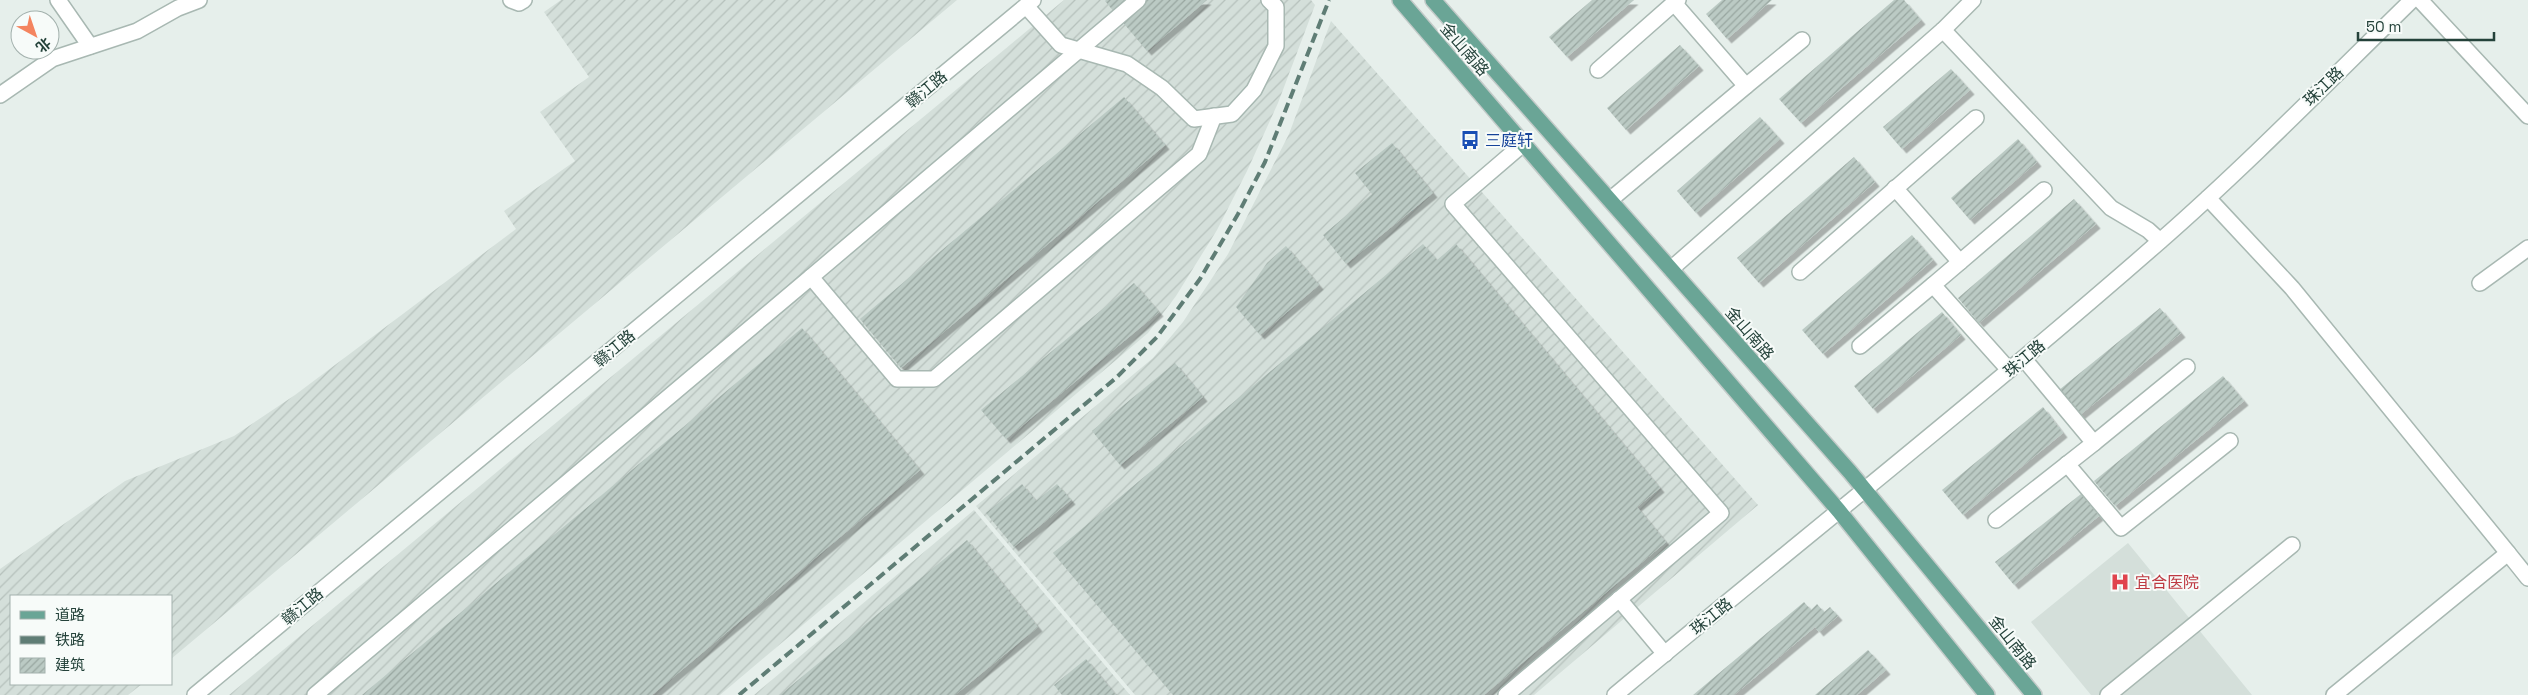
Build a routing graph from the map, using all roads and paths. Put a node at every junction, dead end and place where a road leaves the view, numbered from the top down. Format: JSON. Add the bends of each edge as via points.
{"nodes":[{"id":1,"x":58,"y":0,"type":"edge"},
{"id":2,"x":199,"y":0,"type":"edge"},
{"id":3,"x":511,"y":0,"type":"edge"},
{"id":4,"x":524,"y":0,"type":"edge"},
{"id":5,"x":1138,"y":0,"type":"edge"},
{"id":6,"x":1269,"y":0,"type":"edge"},
{"id":7,"x":1400,"y":0,"type":"edge"},
{"id":8,"x":1433,"y":0,"type":"edge"},
{"id":9,"x":2412,"y":0,"type":"edge"},
{"id":10,"x":2420,"y":0,"type":"edge"},
{"id":11,"x":1676,"y":2,"type":"edge"},
{"id":12,"x":1968,"y":2,"type":"edge"},
{"id":13,"x":1029,"y":3,"type":"edge"},
{"id":14,"x":1943,"y":30,"type":"junction"},
{"id":15,"x":1802,"y":40,"type":"dead end"},
{"id":16,"x":90,"y":46,"type":"junction"},
{"id":17,"x":1080,"y":51,"type":"junction"},
{"id":18,"x":1598,"y":70,"type":"dead end"},
{"id":19,"x":1746,"y":86,"type":"junction"},
{"id":20,"x":0,"y":95,"type":"edge"},
{"id":21,"x":1214,"y":116,"type":"junction"},
{"id":22,"x":2528,"y":116,"type":"edge"},
{"id":23,"x":1976,"y":118,"type":"dead end"},
{"id":24,"x":1523,"y":144,"type":"junction"},
{"id":25,"x":1895,"y":188,"type":"junction"},
{"id":26,"x":2044,"y":190,"type":"dead end"},
{"id":27,"x":2208,"y":198,"type":"junction"},
{"id":28,"x":1610,"y":200,"type":"junction"},
{"id":29,"x":2160,"y":241,"type":"junction"},
{"id":30,"x":2528,"y":248,"type":"edge"},
{"id":31,"x":1960,"y":262,"type":"junction"},
{"id":32,"x":1671,"y":269,"type":"junction"},
{"id":33,"x":1800,"y":272,"type":"dead end"},
{"id":34,"x":811,"y":277,"type":"junction"},
{"id":35,"x":2480,"y":284,"type":"dead end"},
{"id":36,"x":1933,"y":285,"type":"junction"},
{"id":37,"x":1860,"y":346,"type":"dead end"},
{"id":38,"x":2024,"y":359,"type":"junction"},
{"id":39,"x":2187,"y":367,"type":"dead end"},
{"id":40,"x":2009,"y":370,"type":"junction"},
{"id":41,"x":2230,"y":441,"type":"dead end"},
{"id":42,"x":2094,"y":444,"type":"junction"},
{"id":43,"x":2067,"y":464,"type":"junction"},
{"id":44,"x":1864,"y":490,"type":"junction"},
{"id":45,"x":1839,"y":511,"type":"junction"},
{"id":46,"x":1996,"y":520,"type":"dead end"},
{"id":47,"x":2292,"y":545,"type":"dead end"},
{"id":48,"x":2508,"y":553,"type":"junction"},
{"id":49,"x":2528,"y":578,"type":"edge"},
{"id":50,"x":1618,"y":600,"type":"junction"},
{"id":51,"x":1665,"y":654,"type":"junction"},
{"id":52,"x":2351,"y":690,"type":"edge"},
{"id":53,"x":195,"y":695,"type":"edge"},
{"id":54,"x":314,"y":695,"type":"edge"},
{"id":55,"x":1506,"y":695,"type":"edge"},
{"id":56,"x":1615,"y":695,"type":"edge"},
{"id":57,"x":1987,"y":695,"type":"edge"},
{"id":58,"x":2034,"y":695,"type":"edge"},
{"id":59,"x":2108,"y":695,"type":"edge"},
{"id":60,"x":2334,"y":695,"type":"edge"}],
"edges":[{"from":1,"to":16,"type":"street"},
{"from":2,"to":16,"type":"street","via":[[137,31]]},
{"from":3,"to":4,"type":"street","via":[[519,3]]},
{"from":5,"to":17,"type":"street"},
{"from":6,"to":21,"type":"street","via":[[1276,7],[1276,46],[1254,90],[1232,114]]},
{"from":7,"to":24,"type":"main road","name":"金山南路"},
{"from":8,"to":28,"type":"main road","name":"金山南路"},
{"from":9,"to":27,"type":"street","name":"珠江路"},
{"from":10,"to":22,"type":"street"},
{"from":11,"to":18,"type":"street"},
{"from":11,"to":19,"type":"street"},
{"from":12,"to":14,"type":"street"},
{"from":13,"to":17,"type":"street","via":[[1061,45]]},
{"from":13,"to":53,"type":"street","name":"赣江路"},
{"from":14,"to":29,"type":"street","via":[[2111,208]]},
{"from":14,"to":32,"type":"street"},
{"from":15,"to":19,"type":"street"},
{"from":16,"to":20,"type":"street","via":[[52,59]]},
{"from":17,"to":21,"type":"street","via":[[1127,64],[1162,88],[1194,119]]},
{"from":17,"to":34,"type":"street"},
{"from":19,"to":28,"type":"street"},
{"from":21,"to":34,"type":"street","via":[[1199,154],[934,379],[897,379]]},
{"from":23,"to":25,"type":"street"},
{"from":24,"to":45,"type":"main road","name":"金山南路"},
{"from":24,"to":50,"type":"street","via":[[1453,204],[1721,513]]},
{"from":25,"to":31,"type":"street"},
{"from":25,"to":33,"type":"street"},
{"from":26,"to":31,"type":"street"},
{"from":27,"to":29,"type":"street","name":"珠江路"},
{"from":27,"to":48,"type":"street","via":[[2292,288]]},
{"from":28,"to":32,"type":"main road","name":"金山南路"},
{"from":29,"to":38,"type":"street","name":"珠江路"},
{"from":30,"to":35,"type":"street"},
{"from":31,"to":36,"type":"street"},
{"from":32,"to":44,"type":"main road","name":"金山南路"},
{"from":34,"to":54,"type":"street"},
{"from":36,"to":37,"type":"street"},
{"from":36,"to":40,"type":"street"},
{"from":38,"to":40,"type":"street","name":"珠江路"},
{"from":38,"to":42,"type":"street"},
{"from":39,"to":42,"type":"street"},
{"from":40,"to":44,"type":"street","name":"珠江路"},
{"from":41,"to":43,"type":"street","via":[[2121,528]]},
{"from":42,"to":43,"type":"street"},
{"from":43,"to":46,"type":"street"},
{"from":44,"to":45,"type":"street","name":"珠江路"},
{"from":44,"to":58,"type":"main road","name":"金山南路"},
{"from":45,"to":51,"type":"street","name":"珠江路"},
{"from":45,"to":57,"type":"main road","name":"金山南路"},
{"from":47,"to":59,"type":"street"},
{"from":48,"to":49,"type":"street"},
{"from":48,"to":52,"type":"street"},
{"from":50,"to":51,"type":"street"},
{"from":50,"to":55,"type":"street"},
{"from":51,"to":56,"type":"street","name":"珠江路"},
{"from":52,"to":60,"type":"street"}]}
